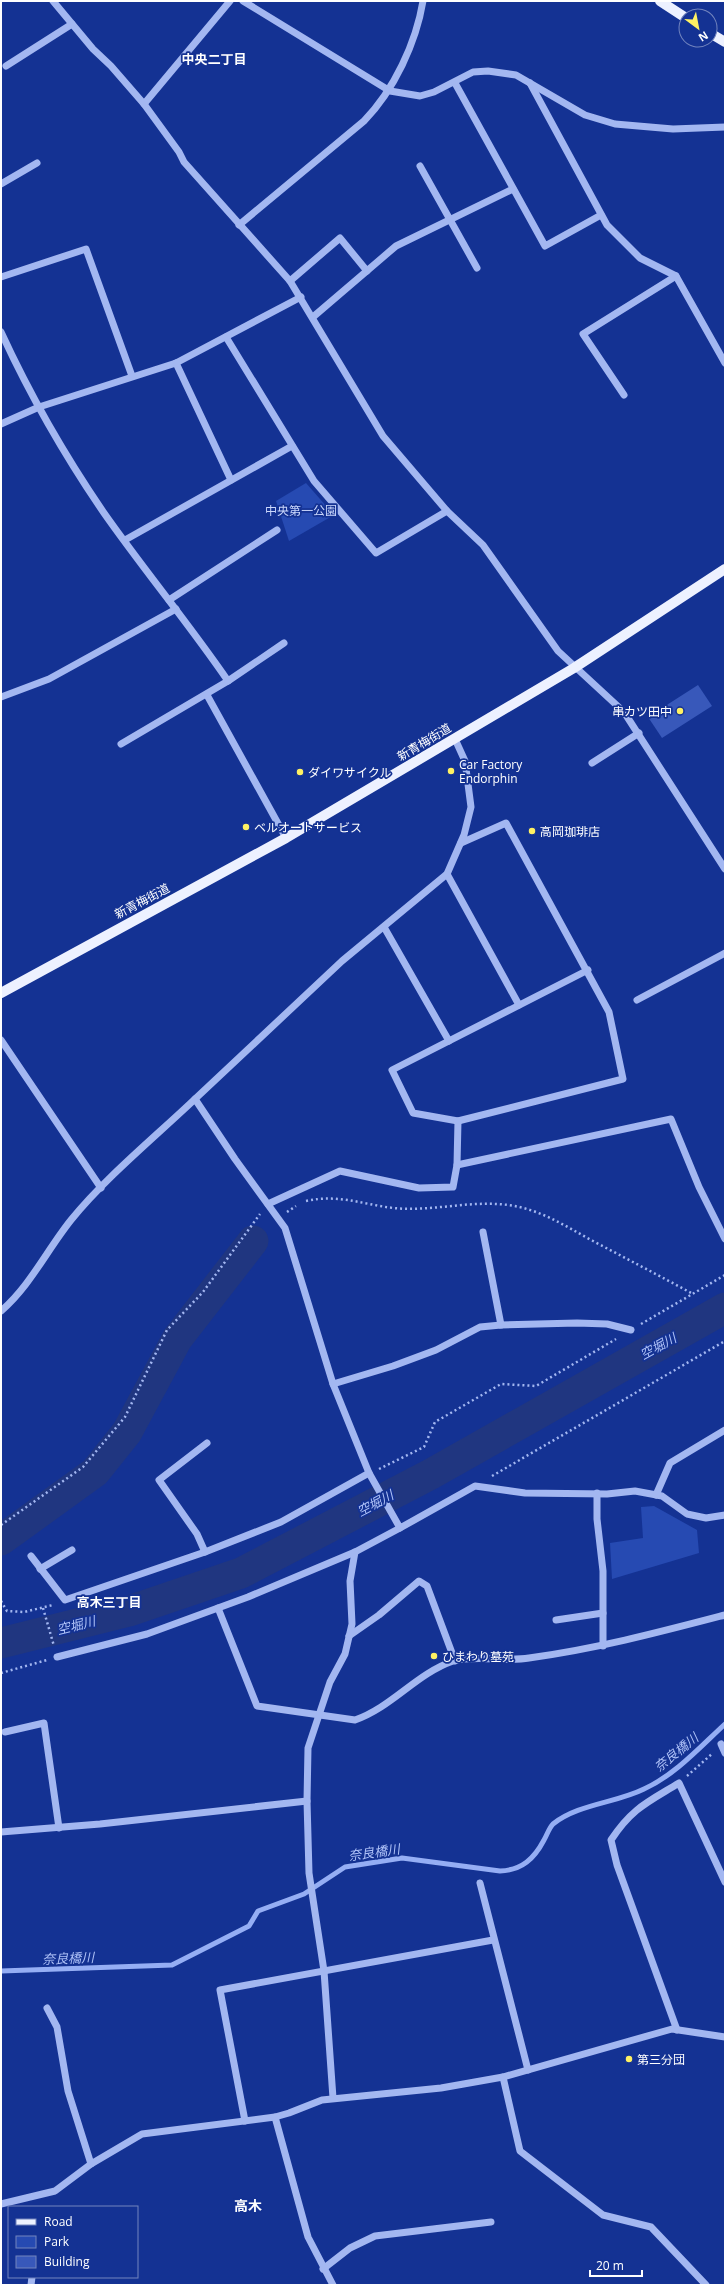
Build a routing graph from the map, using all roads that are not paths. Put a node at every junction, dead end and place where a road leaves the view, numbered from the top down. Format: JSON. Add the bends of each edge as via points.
{"nodes":[{"id":1,"x":53,"y":1,"type":"edge"},
{"id":2,"x":230,"y":1,"type":"edge"},
{"id":3,"x":243,"y":1,"type":"edge"},
{"id":4,"x":423,"y":1,"type":"edge"},
{"id":5,"x":660,"y":1,"type":"edge"},
{"id":6,"x":678,"y":13,"type":"edge"},
{"id":7,"x":72,"y":24,"type":"junction"},
{"id":8,"x":6,"y":66,"type":"dead end"},
{"id":9,"x":454,"y":83,"type":"junction"},
{"id":10,"x":530,"y":83,"type":"junction"},
{"id":11,"x":390,"y":91,"type":"junction"},
{"id":12,"x":144,"y":104,"type":"junction"},
{"id":13,"x":725,"y":127,"type":"edge"},
{"id":14,"x":37,"y":163,"type":"dead end"},
{"id":15,"x":420,"y":166,"type":"dead end"},
{"id":16,"x":1,"y":184,"type":"edge"},
{"id":17,"x":513,"y":189,"type":"junction"},
{"id":18,"x":602,"y":216,"type":"junction"},
{"id":19,"x":450,"y":220,"type":"junction"},
{"id":20,"x":239,"y":225,"type":"junction"},
{"id":21,"x":477,"y":268,"type":"dead end"},
{"id":22,"x":367,"y":271,"type":"junction"},
{"id":23,"x":676,"y":276,"type":"junction"},
{"id":24,"x":1,"y":277,"type":"edge"},
{"id":25,"x":290,"y":281,"type":"junction"},
{"id":26,"x":301,"y":297,"type":"junction"},
{"id":27,"x":313,"y":317,"type":"junction"},
{"id":28,"x":1,"y":332,"type":"edge"},
{"id":29,"x":226,"y":337,"type":"junction"},
{"id":30,"x":176,"y":363,"type":"junction"},
{"id":31,"x":725,"y":363,"type":"edge"},
{"id":32,"x":132,"y":376,"type":"junction"},
{"id":33,"x":624,"y":395,"type":"dead end"},
{"id":34,"x":39,"y":407,"type":"junction"},
{"id":35,"x":1,"y":424,"type":"edge"},
{"id":36,"x":292,"y":446,"type":"junction"},
{"id":37,"x":231,"y":480,"type":"junction"},
{"id":38,"x":446,"y":511,"type":"junction"},
{"id":39,"x":277,"y":530,"type":"dead end"},
{"id":40,"x":125,"y":540,"type":"junction"},
{"id":41,"x":725,"y":569,"type":"edge"},
{"id":42,"x":169,"y":600,"type":"junction"},
{"id":43,"x":176,"y":609,"type":"junction"},
{"id":44,"x":284,"y":643,"type":"dead end"},
{"id":45,"x":574,"y":668,"type":"junction"},
{"id":46,"x":228,"y":681,"type":"junction"},
{"id":47,"x":207,"y":695,"type":"junction"},
{"id":48,"x":1,"y":697,"type":"edge"},
{"id":49,"x":639,"y":733,"type":"junction"},
{"id":50,"x":455,"y":739,"type":"junction"},
{"id":51,"x":122,"y":744,"type":"dead end"},
{"id":52,"x":592,"y":763,"type":"dead end"},
{"id":53,"x":286,"y":838,"type":"junction"},
{"id":54,"x":461,"y":843,"type":"junction"},
{"id":55,"x":725,"y":869,"type":"edge"},
{"id":56,"x":447,"y":874,"type":"junction"},
{"id":57,"x":384,"y":927,"type":"junction"},
{"id":58,"x":725,"y":953,"type":"edge"},
{"id":59,"x":588,"y":970,"type":"junction"},
{"id":60,"x":1,"y":993,"type":"edge"},
{"id":61,"x":637,"y":1000,"type":"dead end"},
{"id":62,"x":519,"y":1005,"type":"junction"},
{"id":63,"x":1,"y":1040,"type":"edge"},
{"id":64,"x":449,"y":1042,"type":"junction"},
{"id":65,"x":195,"y":1099,"type":"junction"},
{"id":66,"x":458,"y":1122,"type":"junction"},
{"id":67,"x":457,"y":1165,"type":"junction"},
{"id":68,"x":101,"y":1188,"type":"junction"},
{"id":69,"x":270,"y":1206,"type":"junction"},
{"id":70,"x":483,"y":1232,"type":"dead end"},
{"id":71,"x":725,"y":1239,"type":"edge"},
{"id":72,"x":1,"y":1311,"type":"edge"},
{"id":73,"x":501,"y":1325,"type":"junction"},
{"id":74,"x":631,"y":1330,"type":"road end"},
{"id":75,"x":333,"y":1384,"type":"junction"},
{"id":76,"x":725,"y":1430,"type":"edge"},
{"id":77,"x":206,"y":1443,"type":"dead end"},
{"id":78,"x":371,"y":1476,"type":"junction"},
{"id":79,"x":597,"y":1494,"type":"junction"},
{"id":80,"x":656,"y":1495,"type":"junction"},
{"id":81,"x":725,"y":1515,"type":"edge"},
{"id":82,"x":400,"y":1528,"type":"junction"},
{"id":83,"x":72,"y":1550,"type":"dead end"},
{"id":84,"x":205,"y":1552,"type":"junction"},
{"id":85,"x":355,"y":1552,"type":"junction"},
{"id":86,"x":31,"y":1556,"type":"dead end"},
{"id":87,"x":40,"y":1570,"type":"junction"},
{"id":88,"x":218,"y":1608,"type":"junction"},
{"id":89,"x":603,"y":1613,"type":"junction"},
{"id":90,"x":725,"y":1615,"type":"edge"},
{"id":91,"x":556,"y":1620,"type":"dead end"},
{"id":92,"x":349,"y":1636,"type":"junction"},
{"id":93,"x":603,"y":1646,"type":"junction"},
{"id":94,"x":58,"y":1657,"type":"road end"},
{"id":95,"x":455,"y":1661,"type":"junction"},
{"id":96,"x":318,"y":1716,"type":"junction"},
{"id":97,"x":6,"y":1732,"type":"dead end"},
{"id":98,"x":721,"y":1744,"type":"road end"},
{"id":99,"x":725,"y":1753,"type":"edge"},
{"id":100,"x":307,"y":1801,"type":"junction"},
{"id":101,"x":59,"y":1828,"type":"junction"},
{"id":102,"x":1,"y":1832,"type":"edge"},
{"id":103,"x":725,"y":1882,"type":"edge"},
{"id":104,"x":480,"y":1883,"type":"dead end"},
{"id":105,"x":493,"y":1940,"type":"junction"},
{"id":106,"x":324,"y":1971,"type":"junction"},
{"id":107,"x":47,"y":2008,"type":"dead end"},
{"id":108,"x":677,"y":2030,"type":"junction"},
{"id":109,"x":725,"y":2038,"type":"edge"},
{"id":110,"x":528,"y":2070,"type":"junction"},
{"id":111,"x":503,"y":2077,"type":"junction"},
{"id":112,"x":333,"y":2098,"type":"junction"},
{"id":113,"x":275,"y":2117,"type":"junction"},
{"id":114,"x":245,"y":2121,"type":"junction"},
{"id":115,"x":91,"y":2164,"type":"junction"},
{"id":116,"x":20,"y":2203,"type":"edge"},
{"id":117,"x":1,"y":2204,"type":"edge"},
{"id":118,"x":491,"y":2222,"type":"dead end"},
{"id":119,"x":323,"y":2269,"type":"junction"},
{"id":120,"x":333,"y":2285,"type":"edge"},
{"id":121,"x":706,"y":2285,"type":"edge"}],
"edges":[{"from":1,"to":7,"type":"street"},
{"from":2,"to":12,"type":"street"},
{"from":3,"to":11,"type":"street"},
{"from":4,"to":11,"type":"street","via":[[420,22]]},
{"from":5,"to":6,"type":"main road"},
{"from":7,"to":8,"type":"street"},
{"from":7,"to":12,"type":"street"},
{"from":9,"to":10,"type":"street","via":[[473,72],[488,71],[516,75]]},
{"from":9,"to":11,"type":"street","via":[[420,96]]},
{"from":9,"to":17,"type":"street"},
{"from":10,"to":13,"type":"street","via":[[585,115],[615,124],[673,129]]},
{"from":10,"to":18,"type":"street"},
{"from":11,"to":20,"type":"street","via":[[364,121]]},
{"from":12,"to":20,"type":"street","via":[[184,162]]},
{"from":14,"to":16,"type":"street"},
{"from":15,"to":19,"type":"street"},
{"from":17,"to":18,"type":"street","via":[[545,246]]},
{"from":17,"to":19,"type":"street"},
{"from":18,"to":23,"type":"street","via":[[607,225],[640,258]]},
{"from":19,"to":21,"type":"street"},
{"from":19,"to":22,"type":"street","via":[[396,246]]},
{"from":20,"to":25,"type":"street"},
{"from":22,"to":25,"type":"street","via":[[340,238]]},
{"from":22,"to":27,"type":"street"},
{"from":23,"to":31,"type":"street"},
{"from":23,"to":33,"type":"street","via":[[583,334]]},
{"from":24,"to":32,"type":"street","via":[[86,249]]},
{"from":25,"to":26,"type":"street"},
{"from":26,"to":27,"type":"street"},
{"from":26,"to":29,"type":"street"},
{"from":27,"to":38,"type":"street","via":[[383,436]]},
{"from":28,"to":34,"type":"street"},
{"from":29,"to":30,"type":"street"},
{"from":29,"to":36,"type":"street"},
{"from":30,"to":32,"type":"street"},
{"from":30,"to":37,"type":"street"},
{"from":32,"to":34,"type":"street"},
{"from":34,"to":35,"type":"street"},
{"from":34,"to":40,"type":"street","via":[[80,477]]},
{"from":36,"to":37,"type":"street"},
{"from":36,"to":38,"type":"street","via":[[314,481],[376,553]]},
{"from":37,"to":40,"type":"street"},
{"from":38,"to":45,"type":"street","via":[[482,545],[534,619]]},
{"from":39,"to":42,"type":"street"},
{"from":40,"to":42,"type":"street"},
{"from":41,"to":45,"type":"main road","name":"新青梅街道"},
{"from":42,"to":43,"type":"street"},
{"from":43,"to":46,"type":"street"},
{"from":43,"to":48,"type":"street","via":[[48,679]]},
{"from":44,"to":46,"type":"street"},
{"from":45,"to":49,"type":"street","via":[[624,712]]},
{"from":45,"to":50,"type":"main road","name":"新青梅街道"},
{"from":46,"to":47,"type":"street"},
{"from":47,"to":51,"type":"street"},
{"from":47,"to":53,"type":"street"},
{"from":49,"to":52,"type":"street"},
{"from":49,"to":55,"type":"street"},
{"from":50,"to":53,"type":"main road","name":"新青梅街道"},
{"from":50,"to":54,"type":"street","via":[[465,761],[471,807]]},
{"from":53,"to":60,"type":"main road","name":"新青梅街道"},
{"from":54,"to":56,"type":"street"},
{"from":54,"to":59,"type":"street","via":[[506,823]]},
{"from":56,"to":57,"type":"street"},
{"from":56,"to":62,"type":"street"},
{"from":57,"to":64,"type":"street"},
{"from":57,"to":65,"type":"street","via":[[342,961]]},
{"from":58,"to":61,"type":"street"},
{"from":59,"to":62,"type":"street"},
{"from":59,"to":66,"type":"street","via":[[609,1012],[623,1079]]},
{"from":62,"to":64,"type":"street"},
{"from":63,"to":68,"type":"street"},
{"from":64,"to":66,"type":"street","via":[[392,1070],[413,1113]]},
{"from":65,"to":68,"type":"street"},
{"from":65,"to":69,"type":"street"},
{"from":66,"to":67,"type":"street"},
{"from":67,"to":69,"type":"street","via":[[453,1187],[419,1188],[340,1171]]},
{"from":67,"to":71,"type":"street","via":[[671,1119],[699,1187]]},
{"from":68,"to":72,"type":"street","via":[[71,1220],[16,1298]]},
{"from":69,"to":75,"type":"street","via":[[285,1228]]},
{"from":70,"to":73,"type":"street"},
{"from":73,"to":74,"type":"street","via":[[607,1324]]},
{"from":73,"to":75,"type":"street","via":[[480,1328],[436,1350]]},
{"from":75,"to":78,"type":"street"},
{"from":76,"to":80,"type":"street","via":[[670,1463]]},
{"from":77,"to":84,"type":"street","via":[[158,1480],[197,1534]]},
{"from":78,"to":82,"type":"street"},
{"from":78,"to":84,"type":"street","via":[[281,1522]]},
{"from":79,"to":80,"type":"street","via":[[636,1491]]},
{"from":79,"to":82,"type":"street","via":[[525,1493],[475,1486]]},
{"from":79,"to":89,"type":"street","via":[[603,1571]]},
{"from":80,"to":81,"type":"street","via":[[662,1496],[687,1514],[706,1518]]},
{"from":82,"to":85,"type":"street"},
{"from":83,"to":87,"type":"street"},
{"from":84,"to":87,"type":"street","via":[[65,1600]]},
{"from":85,"to":88,"type":"street"},
{"from":85,"to":92,"type":"street","via":[[350,1581],[352,1624]]},
{"from":86,"to":87,"type":"street"},
{"from":88,"to":94,"type":"street","via":[[147,1634]]},
{"from":88,"to":96,"type":"street","via":[[257,1706]]},
{"from":89,"to":91,"type":"street"},
{"from":89,"to":93,"type":"street"},
{"from":90,"to":93,"type":"street"},
{"from":92,"to":95,"type":"street","via":[[379,1615],[419,1581],[427,1586]]},
{"from":92,"to":96,"type":"street","via":[[345,1654],[330,1682]]},
{"from":93,"to":95,"type":"street","via":[[528,1659]]},
{"from":95,"to":96,"type":"street","via":[[423,1675],[368,1715],[355,1720]]},
{"from":96,"to":100,"type":"street","via":[[308,1748]]},
{"from":97,"to":101,"type":"street","via":[[44,1723]]},
{"from":98,"to":99,"type":"street"},
{"from":100,"to":101,"type":"street"},
{"from":100,"to":106,"type":"street","via":[[310,1877]]},
{"from":101,"to":102,"type":"street"},
{"from":103,"to":108,"type":"street","via":[[679,1783],[635,1810],[622,1823],[611,1840],[617,1865]]},
{"from":104,"to":105,"type":"street"},
{"from":105,"to":106,"type":"street"},
{"from":105,"to":110,"type":"street"},
{"from":106,"to":112,"type":"street"},
{"from":106,"to":114,"type":"street","via":[[220,1990]]},
{"from":107,"to":115,"type":"street","via":[[57,2027],[68,2091]]},
{"from":108,"to":109,"type":"street"},
{"from":108,"to":110,"type":"street"},
{"from":110,"to":111,"type":"street"},
{"from":111,"to":112,"type":"street","via":[[441,2088]]},
{"from":111,"to":121,"type":"street","via":[[520,2150],[603,2215],[651,2227]]},
{"from":112,"to":113,"type":"street"},
{"from":113,"to":114,"type":"street"},
{"from":113,"to":119,"type":"street","via":[[299,2209],[308,2237]]},
{"from":114,"to":115,"type":"street","via":[[142,2134]]},
{"from":115,"to":116,"type":"street","via":[[55,2191]]},
{"from":116,"to":117,"type":"street"},
{"from":118,"to":119,"type":"street","via":[[376,2236],[350,2248]]},
{"from":119,"to":120,"type":"street"}]}
